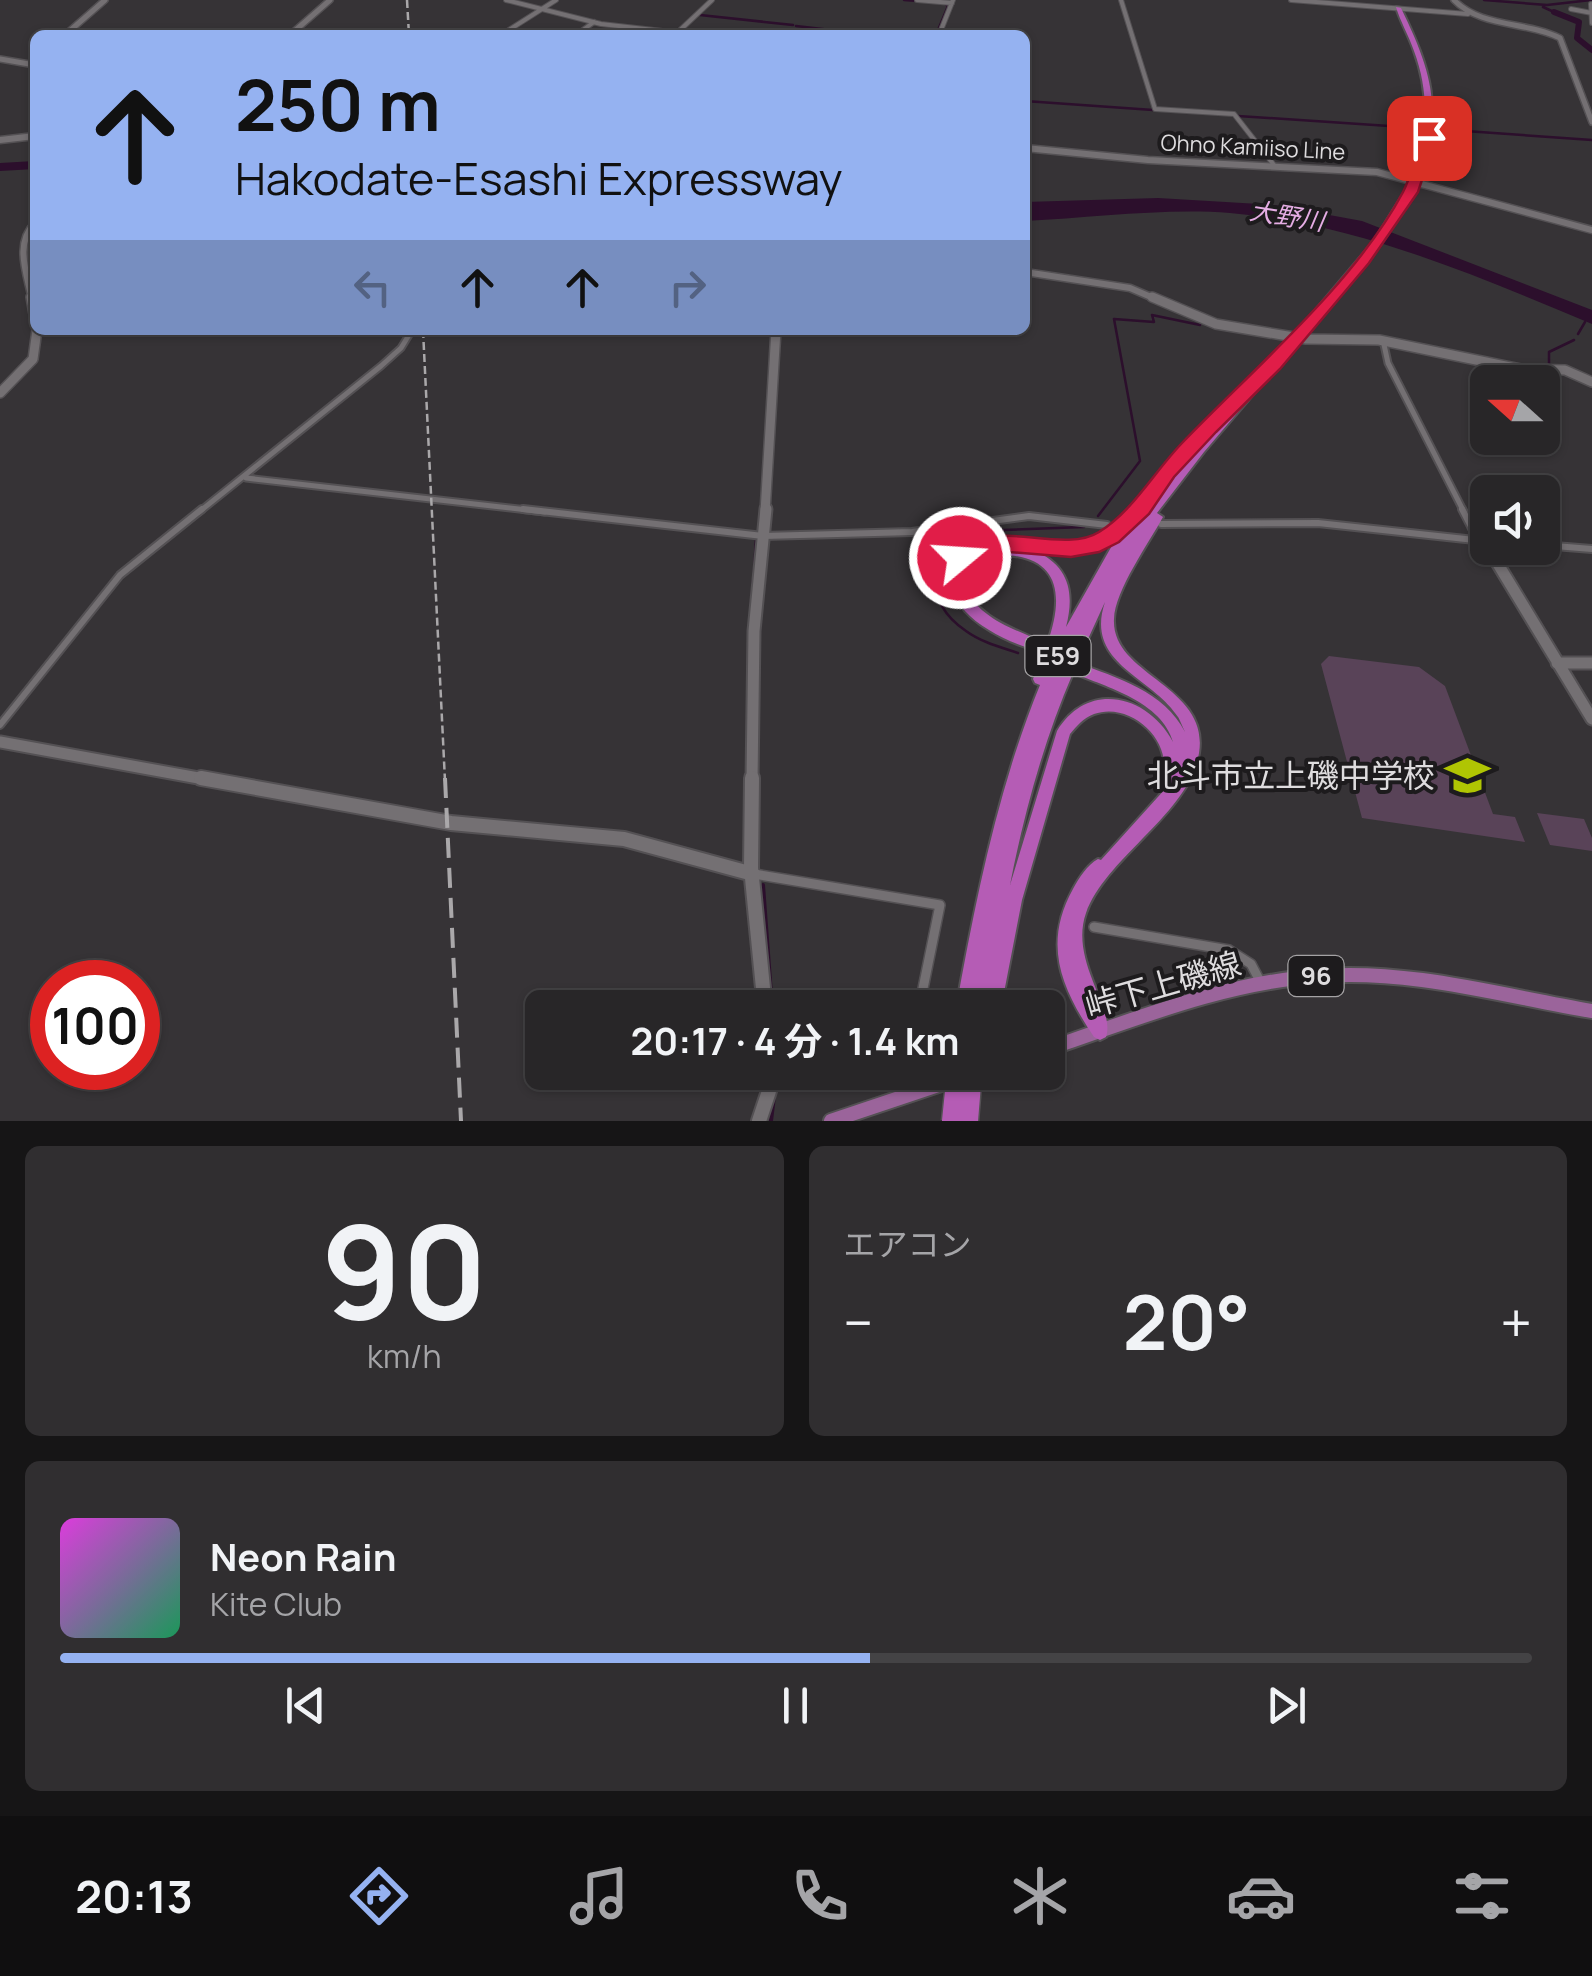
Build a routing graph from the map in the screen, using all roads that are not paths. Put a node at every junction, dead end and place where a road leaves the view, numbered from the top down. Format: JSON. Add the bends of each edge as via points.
{"nodes":[{"id":1,"x":105,"y":0,"type":"edge"},
{"id":2,"x":330,"y":0,"type":"edge"},
{"id":3,"x":506,"y":0,"type":"edge"},
{"id":4,"x":556,"y":0,"type":"edge"},
{"id":5,"x":712,"y":0,"type":"edge"},
{"id":6,"x":917,"y":0,"type":"edge"},
{"id":7,"x":1121,"y":0,"type":"edge"},
{"id":8,"x":1291,"y":0,"type":"edge"},
{"id":9,"x":1454,"y":0,"type":"edge"},
{"id":10,"x":952,"y":1,"type":"edge"},
{"id":11,"x":1397,"y":4,"type":"edge"},
{"id":12,"x":546,"y":8,"type":"junction"},
{"id":13,"x":1570,"y":10,"type":"dead end"},
{"id":14,"x":1592,"y":13,"type":"edge"},
{"id":15,"x":1468,"y":14,"type":"junction"},
{"id":16,"x":594,"y":22,"type":"junction"},
{"id":17,"x":71,"y":30,"type":"edge"},
{"id":18,"x":296,"y":30,"type":"edge"},
{"id":19,"x":509,"y":30,"type":"edge"},
{"id":20,"x":583,"y":30,"type":"edge"},
{"id":21,"x":649,"y":30,"type":"edge"},
{"id":22,"x":680,"y":30,"type":"edge"},
{"id":23,"x":941,"y":30,"type":"edge"},
{"id":24,"x":0,"y":59,"type":"edge"},
{"id":25,"x":30,"y":63,"type":"edge"},
{"id":26,"x":1592,"y":122,"type":"edge"},
{"id":27,"x":30,"y":137,"type":"edge"},
{"id":28,"x":0,"y":140,"type":"edge"},
{"id":29,"x":1030,"y":148,"type":"edge"},
{"id":30,"x":1274,"y":165,"type":"junction"},
{"id":31,"x":30,"y":228,"type":"edge"},
{"id":32,"x":1592,"y":230,"type":"edge"},
{"id":33,"x":1030,"y":273,"type":"edge"},
{"id":34,"x":30,"y":291,"type":"edge"},
{"id":35,"x":38,"y":335,"type":"edge"},
{"id":36,"x":408,"y":335,"type":"edge"},
{"id":37,"x":776,"y":335,"type":"edge"},
{"id":38,"x":1383,"y":342,"type":"junction"},
{"id":39,"x":1274,"y":365,"type":"junction"},
{"id":40,"x":1592,"y":382,"type":"edge"},
{"id":41,"x":0,"y":393,"type":"edge"},
{"id":42,"x":1192,"y":460,"type":"junction"},
{"id":43,"x":246,"y":478,"type":"junction"},
{"id":44,"x":1141,"y":508,"type":"junction"},
{"id":45,"x":1470,"y":516,"type":"edge"},
{"id":46,"x":1162,"y":524,"type":"dead end"},
{"id":47,"x":1107,"y":525,"type":"dead end"},
{"id":48,"x":763,"y":536,"type":"junction"},
{"id":49,"x":1470,"y":539,"type":"edge"},
{"id":50,"x":1560,"y":546,"type":"edge"},
{"id":51,"x":1592,"y":549,"type":"edge"},
{"id":52,"x":1498,"y":565,"type":"edge"},
{"id":53,"x":1557,"y":663,"type":"junction"},
{"id":54,"x":1592,"y":663,"type":"edge"},
{"id":55,"x":1592,"y":718,"type":"edge"},
{"id":56,"x":0,"y":724,"type":"edge"},
{"id":57,"x":0,"y":742,"type":"edge"},
{"id":58,"x":1192,"y":756,"type":"junction"},
{"id":59,"x":1172,"y":776,"type":"junction"},
{"id":60,"x":1010,"y":788,"type":"junction"},
{"id":61,"x":753,"y":874,"type":"junction"},
{"id":62,"x":1094,"y":927,"type":"dead end"},
{"id":63,"x":1262,"y":984,"type":"junction"},
{"id":64,"x":763,"y":990,"type":"edge"},
{"id":65,"x":923,"y":990,"type":"edge"},
{"id":66,"x":969,"y":990,"type":"edge"},
{"id":67,"x":984,"y":990,"type":"edge"},
{"id":68,"x":996,"y":990,"type":"edge"},
{"id":69,"x":1592,"y":1012,"type":"edge"},
{"id":70,"x":1100,"y":1031,"type":"junction"},
{"id":71,"x":1065,"y":1043,"type":"edge"},
{"id":72,"x":770,"y":1090,"type":"edge"},
{"id":73,"x":924,"y":1090,"type":"edge"},
{"id":74,"x":954,"y":1090,"type":"edge"},
{"id":75,"x":975,"y":1090,"type":"edge"},
{"id":76,"x":759,"y":1121,"type":"edge"},
{"id":77,"x":831,"y":1121,"type":"edge"},
{"id":78,"x":951,"y":1121,"type":"edge"},
{"id":79,"x":971,"y":1121,"type":"edge"}],
"edges":[{"from":1,"to":17,"type":"street"},
{"from":2,"to":18,"type":"street"},
{"from":3,"to":12,"type":"street"},
{"from":4,"to":12,"type":"street"},
{"from":5,"to":22,"type":"street"},
{"from":6,"to":10,"type":"street"},
{"from":7,"to":30,"type":"street","via":[[1155,109],[1234,114]]},
{"from":8,"to":15,"type":"street"},
{"from":9,"to":15,"type":"street"},
{"from":10,"to":23,"type":"street"},
{"from":11,"to":39,"type":"highway","number":"E59","via":[[1428,79],[1431,127],[1416,180],[1364,260]]},
{"from":12,"to":16,"type":"street"},
{"from":12,"to":19,"type":"street"},
{"from":13,"to":14,"type":"street"},
{"from":15,"to":26,"type":"street","via":[[1534,26],[1560,38]]},
{"from":16,"to":20,"type":"street"},
{"from":16,"to":21,"type":"street"},
{"from":24,"to":25,"type":"street"},
{"from":27,"to":28,"type":"street"},
{"from":29,"to":30,"type":"street","name":"Ohno Kamiiso Line"},
{"from":30,"to":32,"type":"street","name":"Ohno Kamiiso Line","via":[[1408,178]]},
{"from":31,"to":34,"type":"street","via":[[22,244]]},
{"from":33,"to":38,"type":"street","via":[[1130,288],[1216,324],[1306,339]]},
{"from":35,"to":41,"type":"street","via":[[35,359]]},
{"from":36,"to":43,"type":"street","via":[[395,354]]},
{"from":37,"to":48,"type":"street"},
{"from":38,"to":40,"type":"street","via":[[1520,369],[1565,370]]},
{"from":38,"to":45,"type":"street"},
{"from":39,"to":42,"type":"highway","number":"E59"},
{"from":39,"to":44,"type":"highway","number":"E59","via":[[1167,472]]},
{"from":42,"to":58,"type":"highway","via":[[1157,516],[1107,625],[1115,649],[1184,713]]},
{"from":42,"to":67,"type":"highway","number":"E59","via":[[1103,590],[1053,699],[1007,853]]},
{"from":43,"to":48,"type":"street"},
{"from":43,"to":56,"type":"street","via":[[108,586]]},
{"from":44,"to":60,"type":"highway","number":"E59","via":[[1067,637]]},
{"from":44,"to":60,"type":"highway","via":[[1099,543],[997,543],[960,558],[950,582],[958,605],[982,625],[1041,650],[966,605],[957,582],[966,560],[988,549],[1017,549],[1044,561],[1063,589],[1063,614]]},
{"from":46,"to":49,"type":"street","via":[[1318,523]]},
{"from":47,"to":48,"type":"street","via":[[1029,516],[912,532]]},
{"from":48,"to":61,"type":"street","via":[[754,631]]},
{"from":50,"to":51,"type":"street"},
{"from":52,"to":53,"type":"street"},
{"from":53,"to":54,"type":"street"},
{"from":53,"to":55,"type":"street"},
{"from":57,"to":61,"type":"street","via":[[491,830],[624,839]]},
{"from":58,"to":59,"type":"highway","via":[[1187,734],[1163,702],[1078,665],[1168,716],[1182,748]]},
{"from":58,"to":70,"type":"highway","via":[[1076,913],[1072,941]]},
{"from":59,"to":68,"type":"highway","via":[[1168,742],[1142,713],[1107,704],[1073,716],[1032,834]]},
{"from":59,"to":70,"type":"highway","via":[[1086,880],[1066,915],[1072,974]]},
{"from":60,"to":66,"type":"highway","number":"E59"},
{"from":61,"to":64,"type":"street"},
{"from":61,"to":65,"type":"street","via":[[940,906]]},
{"from":62,"to":63,"type":"street","via":[[1234,952]]},
{"from":63,"to":69,"type":"main road","name":"峠下上磯線","number":"96","via":[[1357,975]]},
{"from":63,"to":70,"type":"main road","name":"峠下上磯線","number":"96"},
{"from":70,"to":71,"type":"main road","name":"峠下上磯線","number":"96"},
{"from":72,"to":76,"type":"street"},
{"from":73,"to":77,"type":"main road"},
{"from":74,"to":78,"type":"highway","bridge":true},
{"from":75,"to":79,"type":"highway","bridge":true}]}
